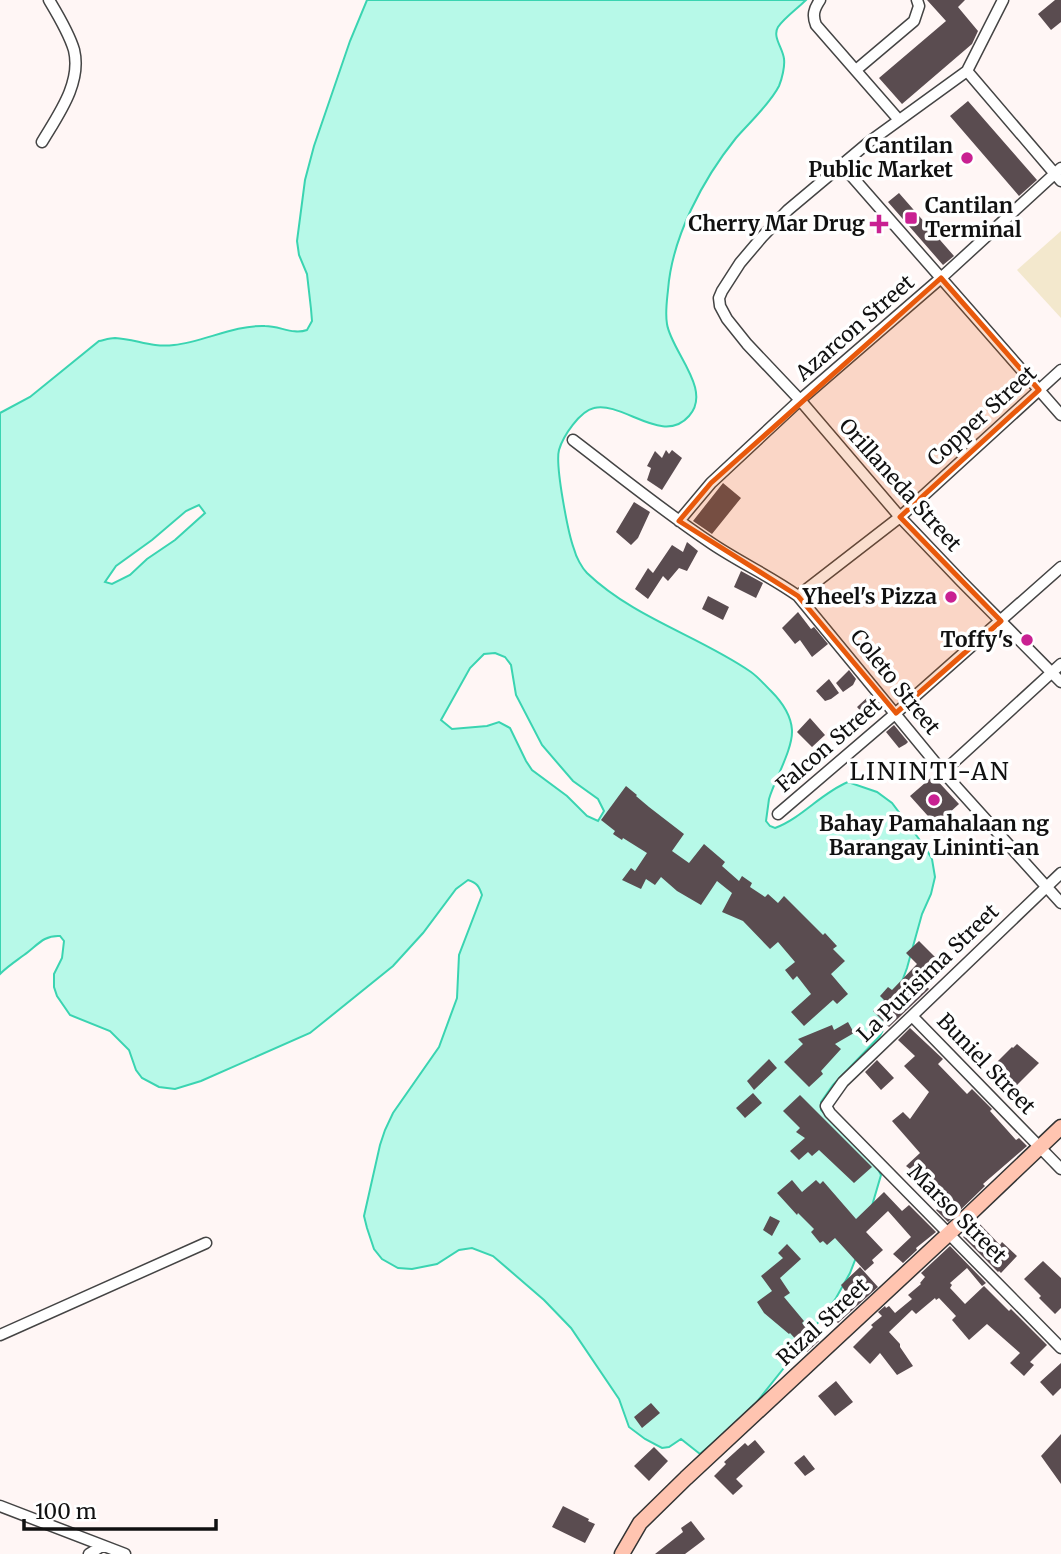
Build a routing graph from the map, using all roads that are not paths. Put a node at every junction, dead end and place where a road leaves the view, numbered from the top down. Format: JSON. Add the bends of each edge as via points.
{"nodes":[{"id":1,"x":49,"y":0,"type":"edge"},
{"id":2,"x":820,"y":0,"type":"edge"},
{"id":3,"x":917,"y":0,"type":"edge"},
{"id":4,"x":1003,"y":0,"type":"edge"},
{"id":5,"x":856,"y":70,"type":"junction"},
{"id":6,"x":967,"y":71,"type":"junction"},
{"id":7,"x":899,"y":120,"type":"junction"},
{"id":8,"x":42,"y":142,"type":"dead end"},
{"id":9,"x":841,"y":164,"type":"junction"},
{"id":10,"x":1059,"y":174,"type":"edge"},
{"id":11,"x":941,"y":278,"type":"junction"},
{"id":12,"x":1061,"y":370,"type":"edge"},
{"id":13,"x":1040,"y":390,"type":"junction"},
{"id":14,"x":800,"y":400,"type":"junction"},
{"id":15,"x":1061,"y":415,"type":"edge"},
{"id":16,"x":573,"y":440,"type":"dead end"},
{"id":17,"x":900,"y":517,"type":"junction"},
{"id":18,"x":679,"y":521,"type":"junction"},
{"id":19,"x":1061,"y":567,"type":"edge"},
{"id":20,"x":798,"y":596,"type":"junction"},
{"id":21,"x":1001,"y":621,"type":"junction"},
{"id":22,"x":1061,"y":664,"type":"edge"},
{"id":23,"x":1051,"y":672,"type":"junction"},
{"id":24,"x":1061,"y":682,"type":"edge"},
{"id":25,"x":896,"y":713,"type":"junction"},
{"id":26,"x":943,"y":772,"type":"junction"},
{"id":27,"x":778,"y":814,"type":"dead end"},
{"id":28,"x":1061,"y":873,"type":"edge"},
{"id":29,"x":1046,"y":887,"type":"junction"},
{"id":30,"x":1061,"y":903,"type":"edge"},
{"id":31,"x":912,"y":1016,"type":"junction"},
{"id":32,"x":826,"y":1106,"type":"joint"},
{"id":33,"x":1061,"y":1127,"type":"edge"},
{"id":34,"x":1040,"y":1147,"type":"junction"},
{"id":35,"x":1061,"y":1170,"type":"edge"},
{"id":36,"x":949,"y":1234,"type":"junction"},
{"id":37,"x":206,"y":1243,"type":"dead end"},
{"id":38,"x":0,"y":1335,"type":"edge"},
{"id":39,"x":1060,"y":1344,"type":"edge"},
{"id":40,"x":0,"y":1506,"type":"edge"},
{"id":41,"x":102,"y":1546,"type":"junction"},
{"id":42,"x":89,"y":1554,"type":"edge"},
{"id":43,"x":125,"y":1554,"type":"edge"},
{"id":44,"x":622,"y":1554,"type":"edge"}],
"edges":[{"from":1,"to":8,"type":"street","via":[[74,50],[75,74],[66,101]]},
{"from":2,"to":5,"type":"street","via":[[813,16],[816,25]]},
{"from":3,"to":5,"type":"street","via":[[914,20]]},
{"from":4,"to":6,"type":"street"},
{"from":5,"to":7,"type":"street"},
{"from":6,"to":7,"type":"street"},
{"from":6,"to":10,"type":"street"},
{"from":7,"to":9,"type":"street"},
{"from":9,"to":11,"type":"street"},
{"from":9,"to":14,"type":"street","name":"Orillaneda Street","via":[[762,237],[719,298],[727,320]]},
{"from":10,"to":11,"type":"street","name":"Azarcon Street"},
{"from":11,"to":13,"type":"street"},
{"from":11,"to":14,"type":"street","name":"Azarcon Street"},
{"from":12,"to":13,"type":"street","name":"Copper Street"},
{"from":13,"to":15,"type":"street"},
{"from":13,"to":17,"type":"street","name":"Copper Street"},
{"from":14,"to":17,"type":"street","name":"Orillaneda Street"},
{"from":14,"to":18,"type":"street","name":"Azarcon Street","via":[[711,482]]},
{"from":16,"to":18,"type":"street","name":"Coleto Street"},
{"from":17,"to":20,"type":"street","name":"Copper Street"},
{"from":17,"to":21,"type":"street","name":"Orillaneda Street"},
{"from":18,"to":20,"type":"street","name":"Coleto Street"},
{"from":19,"to":21,"type":"street","name":"Falcon Street"},
{"from":20,"to":25,"type":"street","name":"Coleto Street"},
{"from":21,"to":23,"type":"street","name":"Orillaneda Street"},
{"from":21,"to":25,"type":"street","name":"Falcon Street"},
{"from":22,"to":23,"type":"street"},
{"from":23,"to":24,"type":"street","name":"Orillaneda Street"},
{"from":23,"to":26,"type":"street"},
{"from":25,"to":26,"type":"street","name":"Coleto Street"},
{"from":25,"to":27,"type":"street","name":"Falcon Street"},
{"from":26,"to":29,"type":"street","name":"Coleto Street"},
{"from":28,"to":29,"type":"street","name":"La Purisima Street"},
{"from":29,"to":30,"type":"street","name":"Coleto Street"},
{"from":29,"to":31,"type":"street","name":"La Purisima Street"},
{"from":31,"to":32,"type":"street","name":"La Purisima Street","via":[[843,1082]]},
{"from":31,"to":34,"type":"street","name":"Buniel Street"},
{"from":32,"to":36,"type":"street","name":"Marso Street"},
{"from":33,"to":34,"type":"street","name":"Rizal Street"},
{"from":34,"to":35,"type":"street","name":"Buniel Street"},
{"from":34,"to":36,"type":"street","name":"Rizal Street"},
{"from":36,"to":39,"type":"street","name":"Marso Street"},
{"from":36,"to":44,"type":"street","name":"Rizal Street","via":[[659,1503],[640,1523]]},
{"from":37,"to":38,"type":"street"},
{"from":40,"to":41,"type":"street"},
{"from":41,"to":42,"type":"street"},
{"from":41,"to":43,"type":"street"}]}
